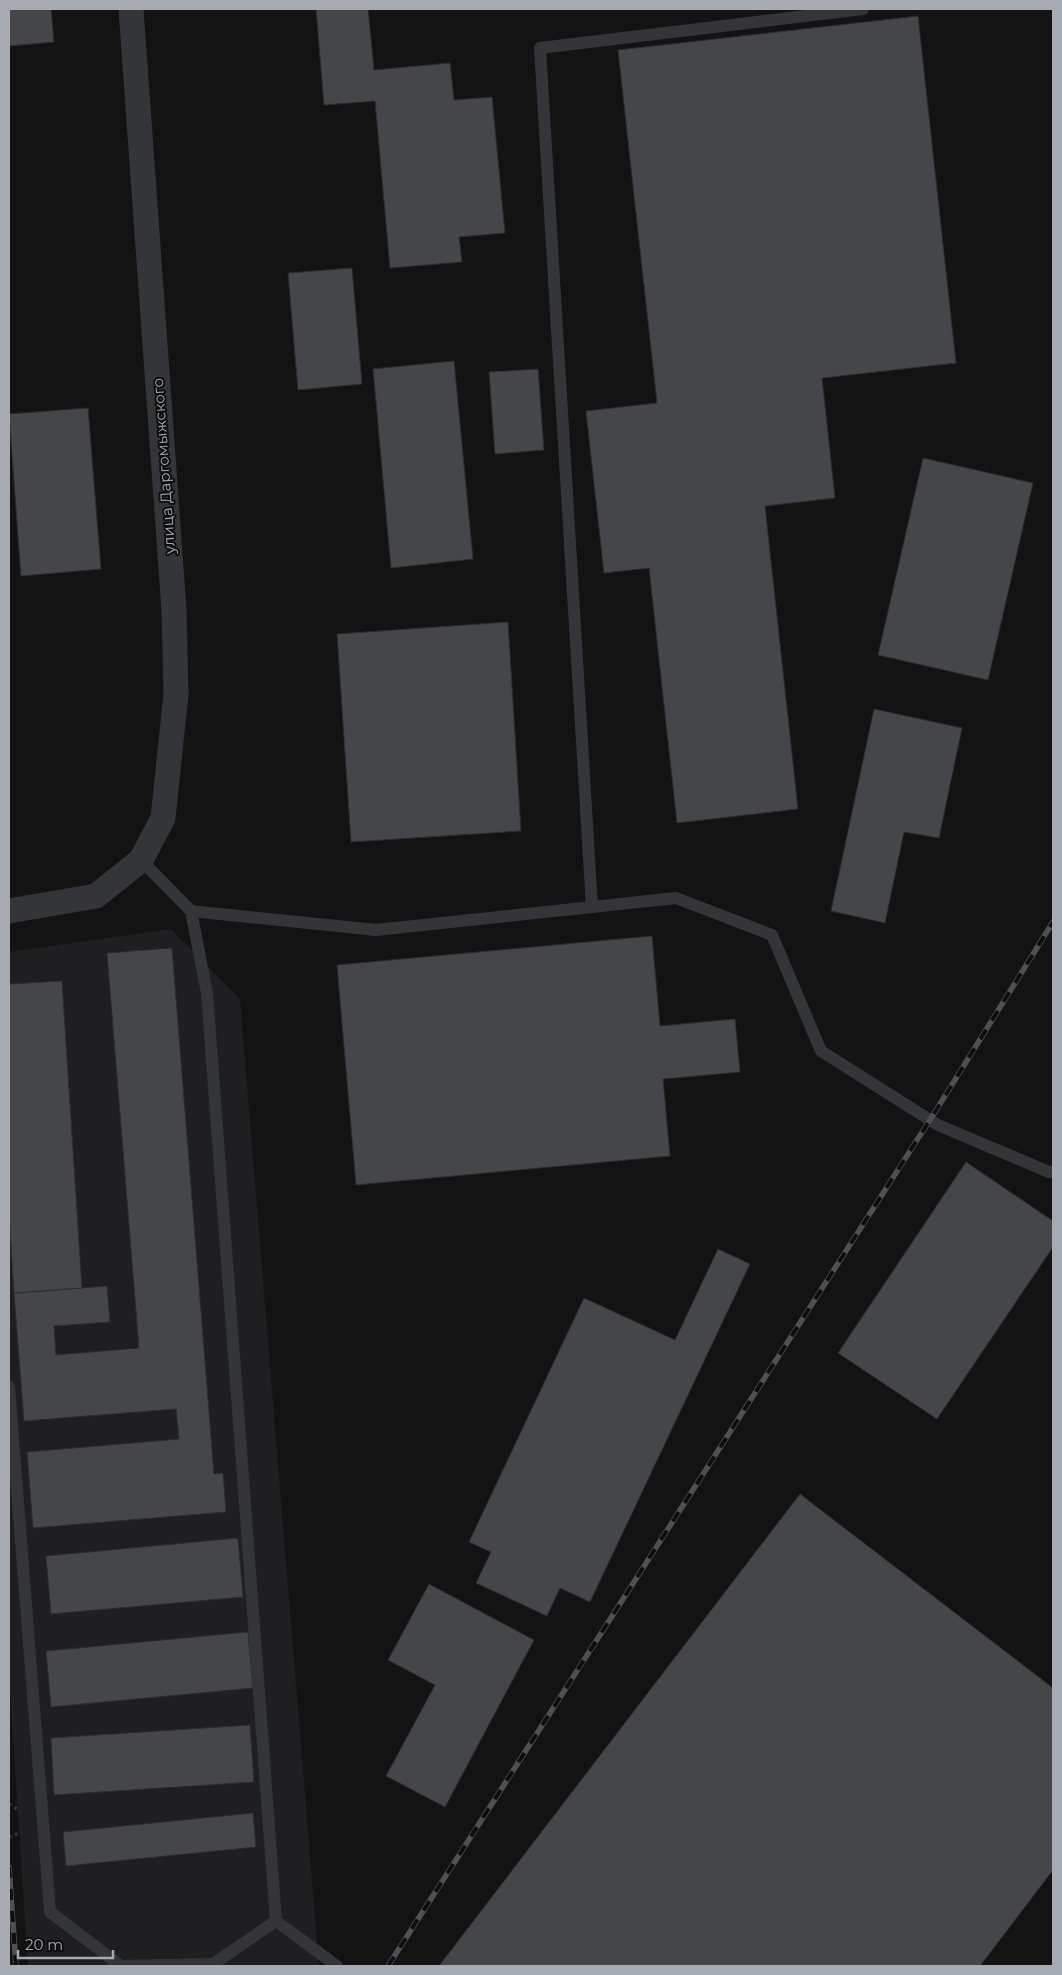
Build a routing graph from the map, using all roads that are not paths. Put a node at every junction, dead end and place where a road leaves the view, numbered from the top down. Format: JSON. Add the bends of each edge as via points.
{"nodes":[{"id":1,"x":131,"y":9,"type":"edge"},
{"id":2,"x":863,"y":9,"type":"edge"},
{"id":3,"x":141,"y":860,"type":"junction"},
{"id":4,"x":592,"y":907,"type":"junction"},
{"id":5,"x":191,"y":910,"type":"junction"},
{"id":6,"x":9,"y":911,"type":"edge"},
{"id":7,"x":1053,"y":1172,"type":"edge"},
{"id":8,"x":9,"y":1387,"type":"edge"},
{"id":9,"x":276,"y":1921,"type":"junction"},
{"id":10,"x":213,"y":1965,"type":"edge"},
{"id":11,"x":120,"y":1966,"type":"edge"},
{"id":12,"x":337,"y":1966,"type":"edge"}],
"edges":[{"from":1,"to":3,"type":"street","name":"улица Даргомыжского","via":[[174,610],[176,694],[163,818]]},
{"from":2,"to":4,"type":"lane","via":[[540,48]]},
{"from":3,"to":5,"type":"lane"},
{"from":3,"to":6,"type":"street","name":"улица Даргомыжского","via":[[96,896]]},
{"from":4,"to":5,"type":"lane","via":[[376,930]]},
{"from":4,"to":7,"type":"lane","via":[[676,898],[772,935],[822,1051],[938,1125]]},
{"from":5,"to":9,"type":"lane","via":[[208,993]]},
{"from":8,"to":11,"type":"lane","via":[[50,1912]]},
{"from":9,"to":10,"type":"lane"},
{"from":9,"to":12,"type":"lane"},
{"from":10,"to":11,"type":"lane"}]}
